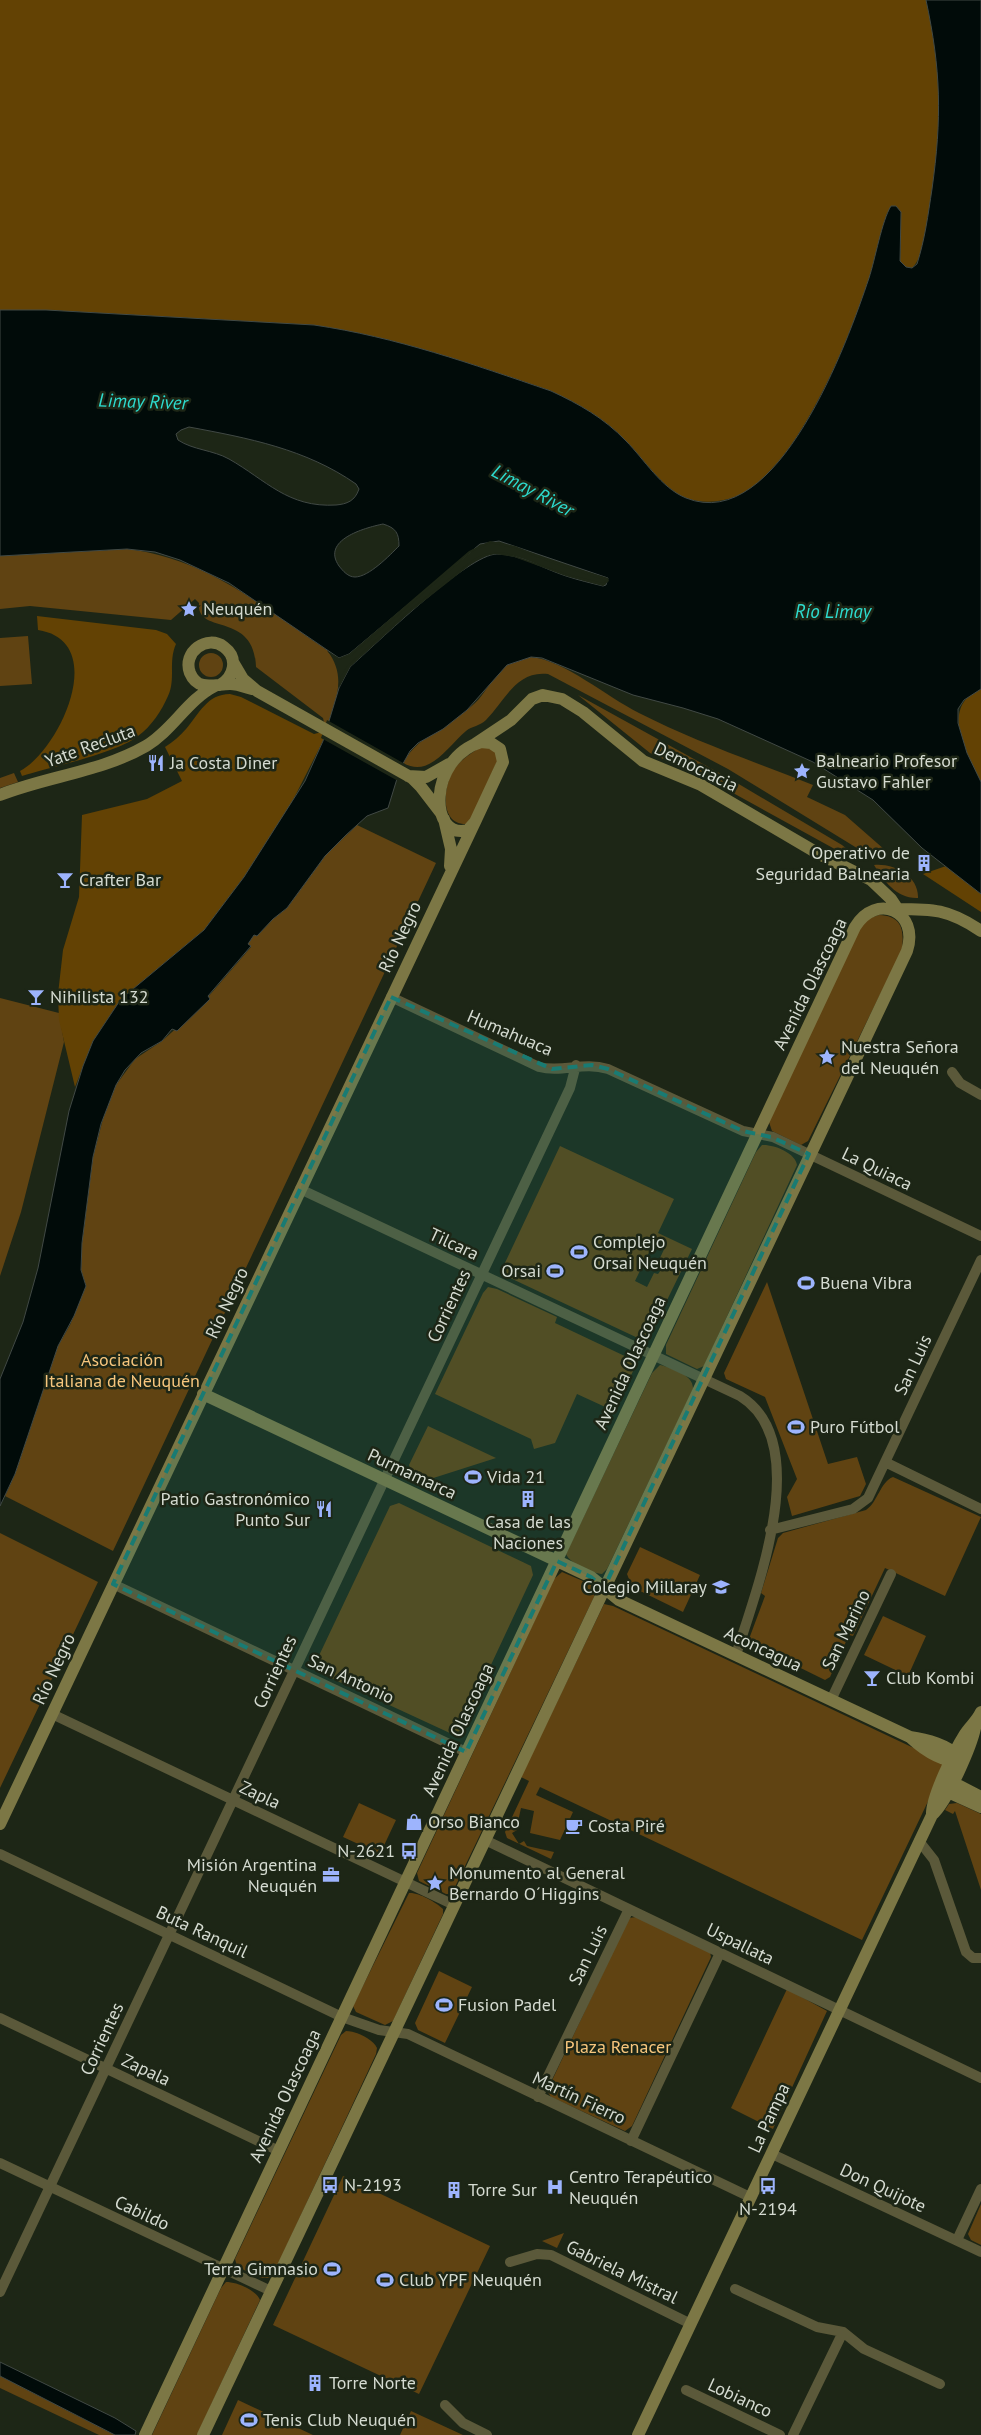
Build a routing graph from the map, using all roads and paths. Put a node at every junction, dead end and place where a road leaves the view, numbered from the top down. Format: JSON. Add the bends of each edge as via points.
{"nodes":[{"id":1,"x":233,"y":662,"type":"junction"},
{"id":2,"x":190,"y":672,"type":"junction"},
{"id":3,"x":218,"y":686,"type":"junction"},
{"id":4,"x":257,"y":691,"type":"junction"},
{"id":5,"x":182,"y":713,"type":"junction"},
{"id":6,"x":476,"y":744,"type":"junction"},
{"id":7,"x":451,"y":763,"type":"junction"},
{"id":8,"x":408,"y":776,"type":"junction"},
{"id":9,"x":0,"y":795,"type":"edge"},
{"id":10,"x":443,"y":816,"type":"junction"},
{"id":11,"x":475,"y":822,"type":"junction"},
{"id":12,"x":447,"y":878,"type":"junction"},
{"id":13,"x":896,"y":912,"type":"junction"},
{"id":14,"x":981,"y":932,"type":"edge"},
{"id":15,"x":391,"y":997,"type":"junction"},
{"id":16,"x":576,"y":1065,"type":"junction"},
{"id":17,"x":952,"y":1072,"type":"dead end"},
{"id":18,"x":981,"y":1095,"type":"edge"},
{"id":19,"x":757,"y":1135,"type":"junction"},
{"id":20,"x":809,"y":1154,"type":"junction"},
{"id":21,"x":300,"y":1189,"type":"junction"},
{"id":22,"x":981,"y":1236,"type":"edge"},
{"id":23,"x":981,"y":1260,"type":"edge"},
{"id":24,"x":482,"y":1274,"type":"junction"},
{"id":25,"x":653,"y":1355,"type":"junction"},
{"id":26,"x":703,"y":1378,"type":"junction"},
{"id":27,"x":203,"y":1394,"type":"junction"},
{"id":28,"x":885,"y":1462,"type":"junction"},
{"id":29,"x":384,"y":1480,"type":"junction"},
{"id":30,"x":981,"y":1509,"type":"edge"},
{"id":31,"x":770,"y":1530,"type":"junction"},
{"id":32,"x":557,"y":1561,"type":"junction"},
{"id":33,"x":891,"y":1574,"type":"dead end"},
{"id":34,"x":114,"y":1584,"type":"junction"},
{"id":35,"x":604,"y":1588,"type":"junction"},
{"id":36,"x":736,"y":1655,"type":"junction"},
{"id":37,"x":294,"y":1670,"type":"junction"},
{"id":38,"x":830,"y":1700,"type":"junction"},
{"id":39,"x":52,"y":1714,"type":"junction"},
{"id":40,"x":979,"y":1717,"type":"edge"},
{"id":41,"x":466,"y":1752,"type":"junction"},
{"id":42,"x":956,"y":1759,"type":"junction"},
{"id":43,"x":947,"y":1786,"type":"junction"},
{"id":44,"x":981,"y":1797,"type":"edge"},
{"id":45,"x":233,"y":1800,"type":"junction"},
{"id":46,"x":981,"y":1807,"type":"edge"},
{"id":47,"x":0,"y":1824,"type":"edge"},
{"id":48,"x":485,"y":1840,"type":"junction"},
{"id":49,"x":919,"y":1841,"type":"junction"},
{"id":50,"x":0,"y":1854,"type":"edge"},
{"id":51,"x":406,"y":1882,"type":"junction"},
{"id":52,"x":454,"y":1905,"type":"junction"},
{"id":53,"x":629,"y":1909,"type":"junction"},
{"id":54,"x":169,"y":1935,"type":"junction"},
{"id":55,"x":720,"y":1952,"type":"junction"},
{"id":56,"x":981,"y":1958,"type":"edge"},
{"id":57,"x":839,"y":2010,"type":"junction"},
{"id":58,"x":342,"y":2017,"type":"junction"},
{"id":59,"x":0,"y":2018,"type":"edge"},
{"id":60,"x":392,"y":2033,"type":"junction"},
{"id":61,"x":106,"y":2068,"type":"junction"},
{"id":62,"x":981,"y":2078,"type":"edge"},
{"id":63,"x":538,"y":2096,"type":"junction"},
{"id":64,"x":631,"y":2141,"type":"junction"},
{"id":65,"x":279,"y":2150,"type":"junction"},
{"id":66,"x":772,"y":2154,"type":"junction"},
{"id":67,"x":0,"y":2163,"type":"edge"},
{"id":68,"x":50,"y":2187,"type":"junction"},
{"id":69,"x":981,"y":2189,"type":"edge"},
{"id":70,"x":750,"y":2197,"type":"junction"},
{"id":71,"x":957,"y":2240,"type":"junction"},
{"id":72,"x":981,"y":2252,"type":"edge"},
{"id":73,"x":510,"y":2262,"type":"dead end"},
{"id":74,"x":223,"y":2269,"type":"junction"},
{"id":75,"x":735,"y":2289,"type":"dead end"},
{"id":76,"x":0,"y":2292,"type":"edge"},
{"id":77,"x":271,"y":2292,"type":"junction"},
{"id":78,"x":690,"y":2324,"type":"junction"},
{"id":79,"x":842,"y":2332,"type":"junction"},
{"id":80,"x":940,"y":2384,"type":"dead end"},
{"id":81,"x":686,"y":2390,"type":"dead end"},
{"id":82,"x":445,"y":2406,"type":"dead end"},
{"id":83,"x":145,"y":2435,"type":"edge"},
{"id":84,"x":203,"y":2435,"type":"edge"},
{"id":85,"x":488,"y":2435,"type":"edge"},
{"id":86,"x":638,"y":2435,"type":"edge"},
{"id":87,"x":780,"y":2435,"type":"edge"},
{"id":88,"x":793,"y":2435,"type":"edge"}],
"edges":[{"from":1,"to":2,"type":"main road","name":"Yate Recluta","via":[[222,646],[202,644],[192,653]]},
{"from":1,"to":3,"type":"main road","name":"Yate Recluta","via":[[231,674]]},
{"from":1,"to":4,"type":"main road","name":"Yate Recluta","via":[[239,674]]},
{"from":2,"to":3,"type":"main road","name":"Yate Recluta","via":[[198,683]]},
{"from":2,"to":5,"type":"main road","name":"Yate Recluta","via":[[191,687]]},
{"from":3,"to":4,"type":"main road","name":"Yate Recluta","via":[[236,685]]},
{"from":3,"to":5,"type":"main road","name":"Yate Recluta","via":[[199,696]]},
{"from":4,"to":8,"type":"main road","name":"Yate Recluta"},
{"from":5,"to":9,"type":"main road","name":"Yate Recluta","via":[[159,737],[127,755]]},
{"from":6,"to":7,"type":"main road","name":"Río Negro","via":[[461,752]]},
{"from":6,"to":11,"type":"main road","name":"Río Negro","via":[[486,742],[496,746],[503,758]]},
{"from":6,"to":13,"type":"main road","name":"Democracia","via":[[511,720],[532,699],[543,696],[562,699],[643,761],[701,785],[819,854],[865,876],[881,889]]},
{"from":7,"to":8,"type":"main road","via":[[426,777]]},
{"from":7,"to":10,"type":"main road","name":"Río Negro","via":[[438,797]]},
{"from":8,"to":10,"type":"main road","name":"Yate Recluta","via":[[421,787]]},
{"from":10,"to":11,"type":"main road","via":[[458,830],[468,830]]},
{"from":10,"to":12,"type":"main road","name":"Río Negro","via":[[451,849]]},
{"from":11,"to":12,"type":"main road","name":"Río Negro"},
{"from":12,"to":15,"type":"main road","name":"Río Negro"},
{"from":13,"to":14,"type":"main road","name":"Avenida Olascoaga","via":[[930,909],[946,912]]},
{"from":13,"to":19,"type":"main road","name":"Avenida Olascoaga","via":[[867,912],[855,928]]},
{"from":13,"to":20,"type":"main road","via":[[909,930],[906,951]]},
{"from":15,"to":16,"type":"street","name":"Humahuaca","via":[[538,1067],[552,1069]]},
{"from":15,"to":21,"type":"main road","name":"Río Negro"},
{"from":16,"to":19,"type":"street","name":"Humahuaca","via":[[608,1068]]},
{"from":16,"to":24,"type":"street","name":"Corrientes","via":[[570,1088]]},
{"from":17,"to":18,"type":"street","via":[[960,1083]]},
{"from":19,"to":20,"type":"street","name":"La Quiaca","via":[[771,1137]]},
{"from":19,"to":25,"type":"main road","name":"Avenida Olascoaga"},
{"from":20,"to":22,"type":"street","name":"La Quiaca"},
{"from":20,"to":26,"type":"main road"},
{"from":21,"to":24,"type":"street","name":"Tilcara"},
{"from":21,"to":27,"type":"main road","name":"Río Negro"},
{"from":23,"to":28,"type":"street","name":"San Luis"},
{"from":24,"to":25,"type":"street","name":"Tilcara"},
{"from":24,"to":29,"type":"street","name":"Corrientes"},
{"from":25,"to":26,"type":"street","name":"Tilcara"},
{"from":25,"to":32,"type":"main road","name":"Avenida Olascoaga"},
{"from":26,"to":31,"type":"street","name":"Tilcara","via":[[750,1402],[769,1431],[778,1471]]},
{"from":26,"to":35,"type":"main road"},
{"from":27,"to":29,"type":"main road","name":"Purmamarca"},
{"from":27,"to":34,"type":"main road","name":"Río Negro"},
{"from":28,"to":30,"type":"street"},
{"from":28,"to":31,"type":"street","name":"San Luis","via":[[871,1492],[859,1506]]},
{"from":29,"to":32,"type":"main road","name":"Purmamarca"},
{"from":29,"to":37,"type":"street","name":"Corrientes"},
{"from":31,"to":36,"type":"street","name":"Tilcara"},
{"from":32,"to":35,"type":"main road","name":"Purmamarca","via":[[591,1577]]},
{"from":32,"to":41,"type":"main road","name":"Avenida Olascoaga"},
{"from":33,"to":38,"type":"street","name":"San Marino"},
{"from":34,"to":37,"type":"street","name":"San Antonio"},
{"from":34,"to":39,"type":"main road","name":"Río Negro"},
{"from":35,"to":36,"type":"main road","name":"Aconcagua","via":[[619,1600]]},
{"from":35,"to":48,"type":"main road"},
{"from":36,"to":38,"type":"main road","name":"Aconcagua"},
{"from":37,"to":41,"type":"street","name":"San Antonio"},
{"from":37,"to":45,"type":"street","name":"Corrientes"},
{"from":38,"to":42,"type":"main road","name":"Aconcagua","via":[[910,1737],[927,1740]]},
{"from":39,"to":45,"type":"street","name":"Zapla"},
{"from":39,"to":47,"type":"main road","name":"Río Negro"},
{"from":40,"to":42,"type":"main road","name":"La Pampa","via":[[974,1737]]},
{"from":41,"to":51,"type":"main road","name":"Avenida Olascoaga"},
{"from":42,"to":43,"type":"main road","name":"La Pampa"},
{"from":43,"to":44,"type":"main road"},
{"from":43,"to":46,"type":"main road"},
{"from":43,"to":49,"type":"main road","name":"La Pampa","via":[[940,1808],[932,1815]]},
{"from":45,"to":51,"type":"street","name":"Zapla"},
{"from":45,"to":54,"type":"street","name":"Corrientes"},
{"from":48,"to":52,"type":"main road"},
{"from":48,"to":53,"type":"street","name":"Uspallata"},
{"from":49,"to":56,"type":"street","via":[[934,1860],[964,1950],[971,1957]]},
{"from":49,"to":57,"type":"main road","name":"La Pampa"},
{"from":50,"to":54,"type":"street","name":"Buta Ranquil"},
{"from":51,"to":52,"type":"street","name":"Zapla"},
{"from":51,"to":58,"type":"main road","name":"Avenida Olascoaga"},
{"from":52,"to":60,"type":"main road"},
{"from":53,"to":55,"type":"street","name":"Uspallata"},
{"from":53,"to":63,"type":"street","name":"San Luis"},
{"from":54,"to":58,"type":"street","name":"Buta Ranquil"},
{"from":54,"to":61,"type":"street","name":"Corrientes"},
{"from":55,"to":57,"type":"street","name":"Uspallata"},
{"from":55,"to":64,"type":"street"},
{"from":57,"to":62,"type":"street","name":"Uspallata"},
{"from":57,"to":66,"type":"main road","name":"La Pampa"},
{"from":58,"to":60,"type":"street","name":"Buta Ranquil"},
{"from":58,"to":65,"type":"main road","name":"Avenida Olascoaga"},
{"from":59,"to":61,"type":"street","name":"Zapala"},
{"from":60,"to":63,"type":"street","name":"Martín Fierro","via":[[408,2034]]},
{"from":60,"to":77,"type":"main road"},
{"from":61,"to":65,"type":"street","name":"Zapala"},
{"from":61,"to":68,"type":"street","name":"Corrientes"},
{"from":63,"to":64,"type":"street","name":"Martín Fierro"},
{"from":64,"to":70,"type":"street","name":"Martín Fierro"},
{"from":65,"to":74,"type":"main road","name":"Avenida Olascoaga"},
{"from":66,"to":70,"type":"main road","name":"La Pampa"},
{"from":66,"to":71,"type":"street","name":"Don Quijote"},
{"from":67,"to":68,"type":"street","name":"Cabildo"},
{"from":68,"to":74,"type":"street","name":"Cabildo"},
{"from":68,"to":76,"type":"street","name":"Corrientes"},
{"from":69,"to":71,"type":"street"},
{"from":70,"to":78,"type":"main road","name":"La Pampa"},
{"from":71,"to":72,"type":"street","name":"Don Quijote"},
{"from":73,"to":78,"type":"street","name":"Gabriela Mistral","via":[[542,2253],[551,2255]]},
{"from":74,"to":77,"type":"street","name":"Cabildo"},
{"from":74,"to":83,"type":"main road","name":"Avenida Olascoaga"},
{"from":75,"to":79,"type":"street","via":[[814,2325]]},
{"from":77,"to":84,"type":"main road"},
{"from":78,"to":86,"type":"main road","name":"La Pampa"},
{"from":79,"to":80,"type":"street","via":[[864,2349]]},
{"from":79,"to":88,"type":"street"},
{"from":81,"to":87,"type":"street","name":"Lobianco"},
{"from":82,"to":85,"type":"street","via":[[463,2422]]}]}
